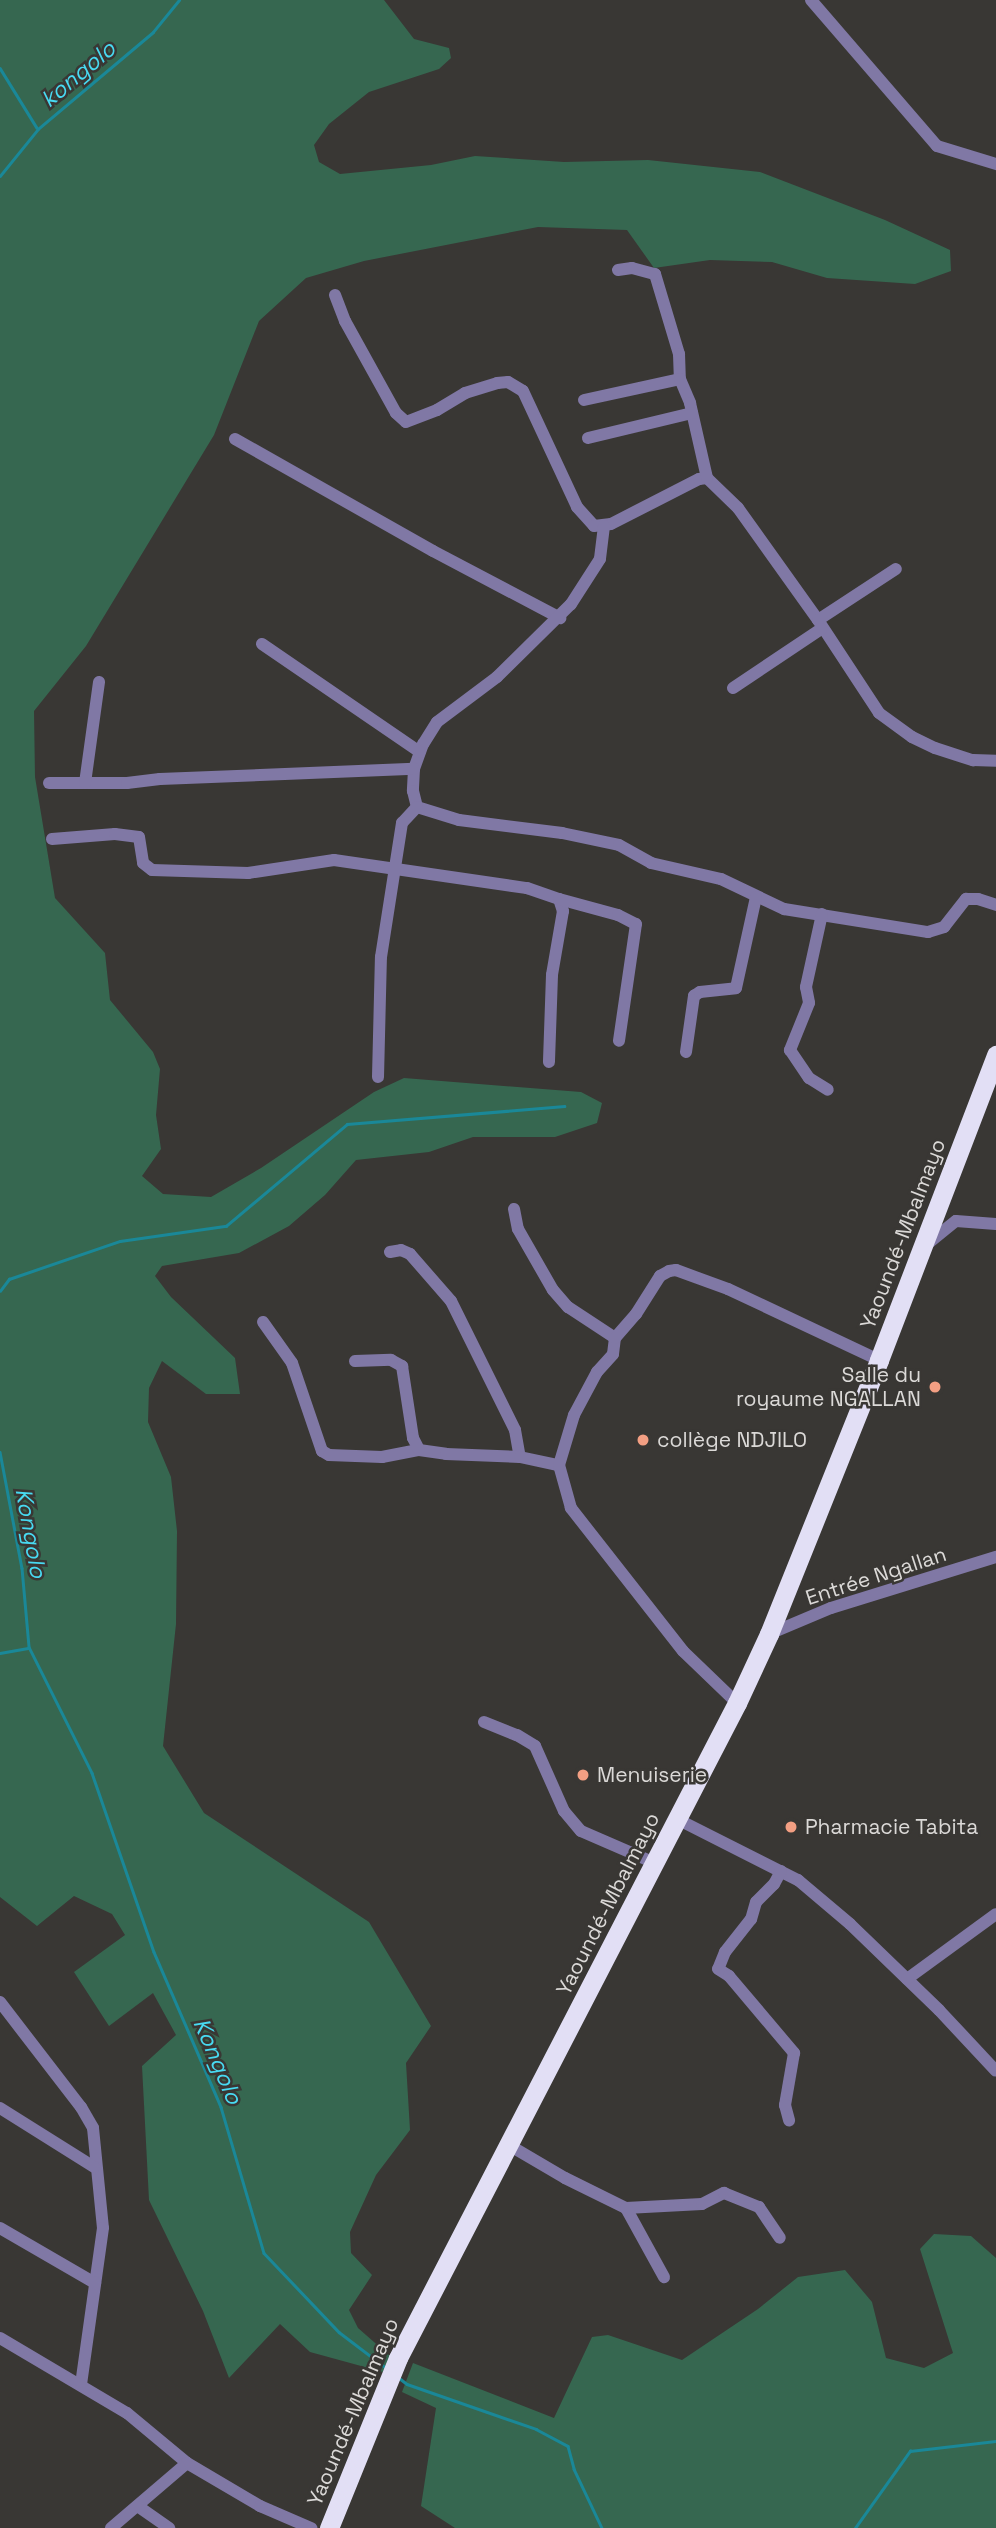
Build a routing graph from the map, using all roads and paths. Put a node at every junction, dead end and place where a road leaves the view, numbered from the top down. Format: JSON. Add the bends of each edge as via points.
{"nodes":[{"id":1,"x":811,"y":0,"type":"edge"},
{"id":2,"x":996,"y":164,"type":"edge"},
{"id":3,"x":618,"y":270,"type":"dead end"},
{"id":4,"x":335,"y":295,"type":"dead end"},
{"id":5,"x":680,"y":379,"type":"junction"},
{"id":6,"x":584,"y":400,"type":"dead end"},
{"id":7,"x":692,"y":413,"type":"junction"},
{"id":8,"x":588,"y":438,"type":"dead end"},
{"id":9,"x":235,"y":439,"type":"dead end"},
{"id":10,"x":708,"y":478,"type":"junction"},
{"id":11,"x":604,"y":526,"type":"junction"},
{"id":12,"x":896,"y":569,"type":"dead end"},
{"id":13,"x":559,"y":618,"type":"junction"},
{"id":14,"x":820,"y":625,"type":"junction"},
{"id":15,"x":262,"y":644,"type":"dead end"},
{"id":16,"x":99,"y":682,"type":"dead end"},
{"id":17,"x":733,"y":688,"type":"dead end"},
{"id":18,"x":420,"y":752,"type":"junction"},
{"id":19,"x":996,"y":761,"type":"edge"},
{"id":20,"x":414,"y":769,"type":"junction"},
{"id":21,"x":48,"y":783,"type":"dead end"},
{"id":22,"x":85,"y":783,"type":"junction"},
{"id":23,"x":417,"y":807,"type":"junction"},
{"id":24,"x":52,"y":839,"type":"dead end"},
{"id":25,"x":395,"y":868,"type":"junction"},
{"id":26,"x":756,"y":897,"type":"junction"},
{"id":27,"x":559,"y":900,"type":"junction"},
{"id":28,"x":996,"y":905,"type":"edge"},
{"id":29,"x":822,"y":914,"type":"junction"},
{"id":30,"x":619,"y":1041,"type":"dead end"},
{"id":31,"x":686,"y":1052,"type":"dead end"},
{"id":32,"x":996,"y":1055,"type":"edge"},
{"id":33,"x":549,"y":1062,"type":"dead end"},
{"id":34,"x":378,"y":1077,"type":"dead end"},
{"id":35,"x":828,"y":1090,"type":"dead end"},
{"id":36,"x":514,"y":1209,"type":"dead end"},
{"id":37,"x":996,"y":1224,"type":"edge"},
{"id":38,"x":390,"y":1252,"type":"dead end"},
{"id":39,"x":919,"y":1253,"type":"junction"},
{"id":40,"x":263,"y":1322,"type":"dead end"},
{"id":41,"x":615,"y":1338,"type":"junction"},
{"id":42,"x":880,"y":1360,"type":"junction"},
{"id":43,"x":355,"y":1361,"type":"dead end"},
{"id":44,"x":419,"y":1450,"type":"junction"},
{"id":45,"x":520,"y":1457,"type":"junction"},
{"id":46,"x":559,"y":1465,"type":"junction"},
{"id":47,"x":996,"y":1557,"type":"edge"},
{"id":48,"x":769,"y":1634,"type":"junction"},
{"id":49,"x":737,"y":1703,"type":"junction"},
{"id":50,"x":484,"y":1722,"type":"dead end"},
{"id":51,"x":677,"y":1819,"type":"junction"},
{"id":52,"x":654,"y":1863,"type":"junction"},
{"id":53,"x":781,"y":1871,"type":"junction"},
{"id":54,"x":996,"y":1916,"type":"edge"},
{"id":55,"x":908,"y":1979,"type":"junction"},
{"id":56,"x":0,"y":2001,"type":"edge"},
{"id":57,"x":996,"y":2071,"type":"edge"},
{"id":58,"x":0,"y":2108,"type":"edge"},
{"id":59,"x":789,"y":2120,"type":"dead end"},
{"id":60,"x":507,"y":2144,"type":"junction"},
{"id":61,"x":94,"y":2167,"type":"junction"},
{"id":62,"x":626,"y":2207,"type":"junction"},
{"id":63,"x":0,"y":2228,"type":"edge"},
{"id":64,"x":779,"y":2238,"type":"dead end"},
{"id":65,"x":664,"y":2277,"type":"dead end"},
{"id":66,"x":95,"y":2283,"type":"junction"},
{"id":67,"x":0,"y":2338,"type":"edge"},
{"id":68,"x":81,"y":2384,"type":"junction"},
{"id":69,"x":187,"y":2463,"type":"junction"},
{"id":70,"x":139,"y":2507,"type":"junction"},
{"id":71,"x":111,"y":2528,"type":"edge"},
{"id":72,"x":169,"y":2528,"type":"edge"},
{"id":73,"x":311,"y":2528,"type":"edge"},
{"id":74,"x":328,"y":2528,"type":"edge"}],
"edges":[{"from":1,"to":2,"type":"street","via":[[937,146]]},
{"from":3,"to":5,"type":"street","via":[[655,274],[678,354]]},
{"from":4,"to":11,"type":"street","via":[[345,321],[405,422],[482,386],[508,382],[516,386],[523,391],[577,507],[594,526]]},
{"from":5,"to":6,"type":"street"},
{"from":5,"to":7,"type":"street"},
{"from":7,"to":8,"type":"street"},
{"from":7,"to":10,"type":"street"},
{"from":9,"to":13,"type":"street"},
{"from":10,"to":11,"type":"street"},
{"from":10,"to":14,"type":"street","via":[[737,508]]},
{"from":11,"to":13,"type":"street","via":[[600,559]]},
{"from":12,"to":14,"type":"street"},
{"from":13,"to":18,"type":"street","via":[[497,677],[437,722]]},
{"from":14,"to":17,"type":"street"},
{"from":14,"to":19,"type":"street","via":[[891,724],[949,753]]},
{"from":15,"to":18,"type":"street"},
{"from":16,"to":22,"type":"street"},
{"from":18,"to":20,"type":"street"},
{"from":20,"to":22,"type":"street"},
{"from":20,"to":23,"type":"street"},
{"from":21,"to":22,"type":"street"},
{"from":23,"to":25,"type":"street","via":[[402,823]]},
{"from":23,"to":26,"type":"street","via":[[459,820],[619,845],[651,863],[721,879]]},
{"from":24,"to":25,"type":"street","via":[[115,834],[139,837],[143,863],[152,870],[248,873],[334,860]]},
{"from":25,"to":27,"type":"street","via":[[527,888]]},
{"from":25,"to":34,"type":"street","via":[[380,957]]},
{"from":26,"to":29,"type":"street","via":[[785,909]]},
{"from":26,"to":31,"type":"street","via":[[736,988],[694,996]]},
{"from":27,"to":30,"type":"street","via":[[636,924]]},
{"from":27,"to":33,"type":"street","via":[[563,911],[552,975]]},
{"from":28,"to":29,"type":"street","via":[[966,899],[944,927],[928,932]]},
{"from":29,"to":35,"type":"street","via":[[806,987],[809,1003],[790,1050],[808,1078]]},
{"from":32,"to":39,"type":"highway","name":"Yaoundé-Mbalmayo"},
{"from":36,"to":41,"type":"street","via":[[518,1229],[553,1290],[568,1307]]},
{"from":37,"to":39,"type":"street","via":[[956,1221]]},
{"from":38,"to":45,"type":"street","via":[[410,1254],[451,1301],[510,1420]]},
{"from":39,"to":42,"type":"highway","name":"Yaoundé-Mbalmayo"},
{"from":40,"to":44,"type":"street","via":[[292,1363],[323,1451],[337,1457],[382,1457]]},
{"from":41,"to":42,"type":"street","via":[[660,1276],[676,1270],[728,1289]]},
{"from":41,"to":46,"type":"street","via":[[613,1354],[597,1372],[574,1415]]},
{"from":42,"to":48,"type":"highway","name":"Yaoundé-Mbalmayo"},
{"from":43,"to":44,"type":"street","via":[[391,1360],[402,1366],[413,1438]]},
{"from":44,"to":45,"type":"street"},
{"from":45,"to":46,"type":"street"},
{"from":46,"to":49,"type":"street","via":[[571,1508],[584,1527],[683,1651]]},
{"from":47,"to":48,"type":"street","name":"Entrée Ngallan","via":[[831,1608]]},
{"from":48,"to":49,"type":"highway","name":"Yaoundé-Mbalmayo"},
{"from":49,"to":51,"type":"highway","name":"Yaoundé-Mbalmayo"},
{"from":50,"to":52,"type":"street","via":[[535,1746],[564,1811],[581,1831]]},
{"from":51,"to":52,"type":"highway","name":"Yaoundé-Mbalmayo"},
{"from":51,"to":53,"type":"street"},
{"from":52,"to":60,"type":"highway","name":"Yaoundé-Mbalmayo"},
{"from":53,"to":55,"type":"street","via":[[798,1880]]},
{"from":53,"to":59,"type":"street","via":[[756,1902],[751,1919],[725,1952],[718,1969],[794,2053],[785,2105]]},
{"from":54,"to":55,"type":"street"},
{"from":55,"to":57,"type":"street"},
{"from":56,"to":61,"type":"street","via":[[89,2118]]},
{"from":58,"to":61,"type":"street"},
{"from":60,"to":62,"type":"street"},
{"from":60,"to":74,"type":"highway","name":"Yaoundé-Mbalmayo","via":[[394,2367]]},
{"from":61,"to":66,"type":"street","via":[[103,2228]]},
{"from":62,"to":64,"type":"street","via":[[702,2204],[724,2193],[759,2207]]},
{"from":62,"to":65,"type":"street"},
{"from":63,"to":66,"type":"street"},
{"from":66,"to":68,"type":"street"},
{"from":67,"to":68,"type":"street"},
{"from":68,"to":69,"type":"street","via":[[135,2419]]},
{"from":69,"to":70,"type":"street"},
{"from":69,"to":73,"type":"street","via":[[260,2506]]},
{"from":70,"to":71,"type":"street"},
{"from":70,"to":72,"type":"street"}]}
